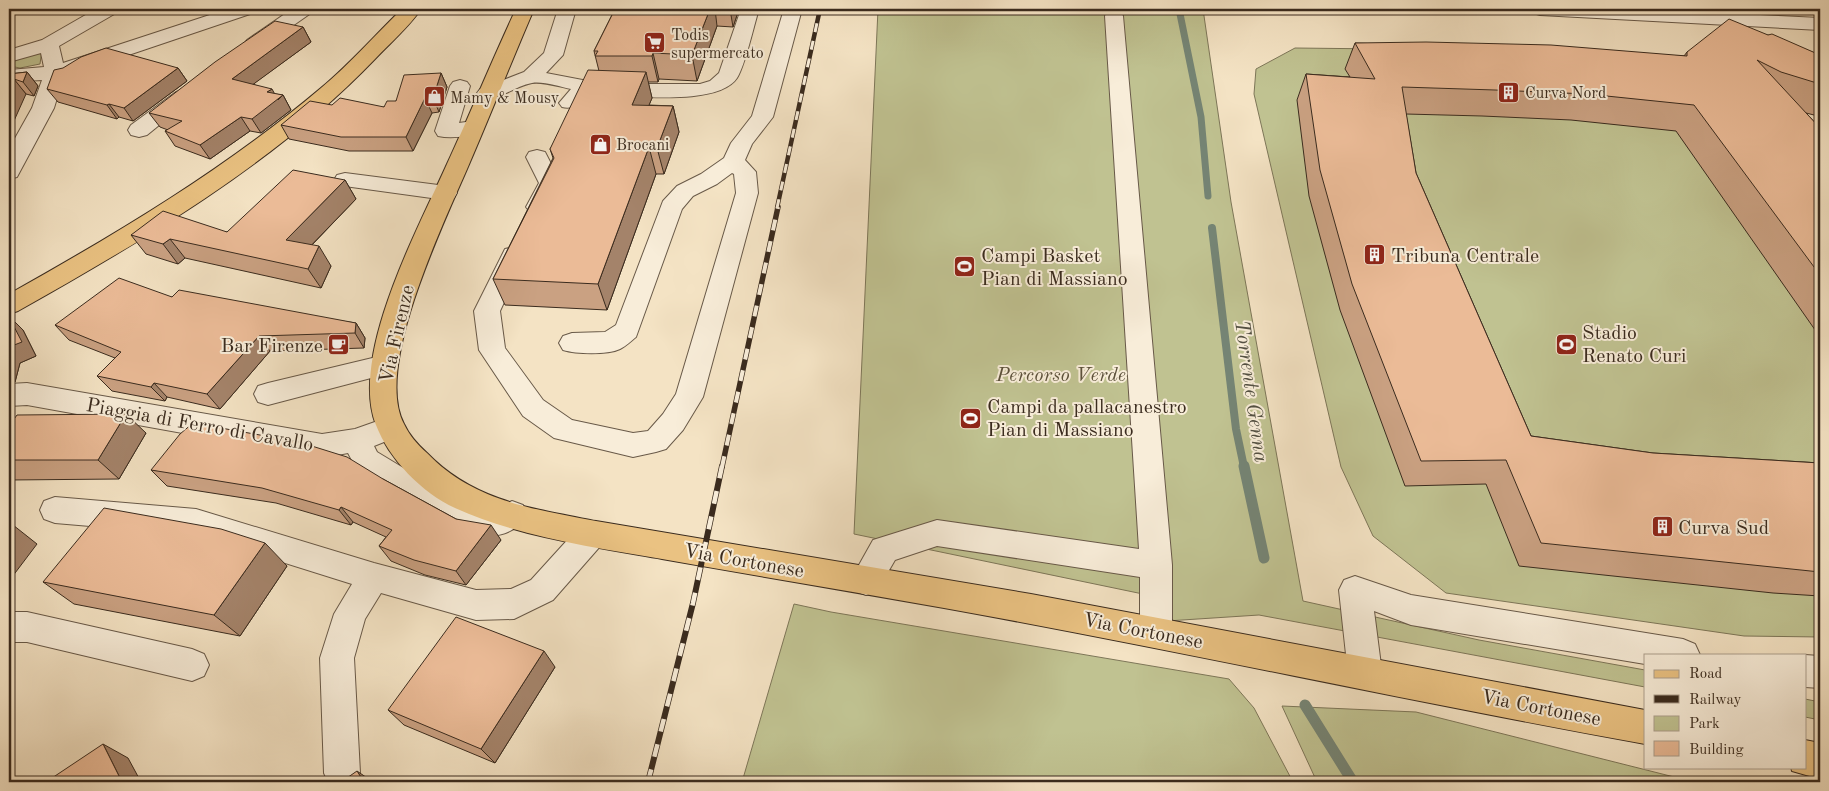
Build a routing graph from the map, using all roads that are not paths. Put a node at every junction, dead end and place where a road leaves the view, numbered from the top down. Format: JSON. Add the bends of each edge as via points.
{"nodes":[{"id":1,"x":82,"y":9,"type":"edge"},
{"id":2,"x":108,"y":9,"type":"edge"},
{"id":3,"x":246,"y":9,"type":"edge"},
{"id":4,"x":304,"y":9,"type":"edge"},
{"id":5,"x":412,"y":9,"type":"edge"},
{"id":6,"x":525,"y":9,"type":"edge"},
{"id":7,"x":567,"y":9,"type":"edge"},
{"id":8,"x":750,"y":9,"type":"edge"},
{"id":9,"x":793,"y":9,"type":"edge"},
{"id":10,"x":1540,"y":9,"type":"edge"},
{"id":11,"x":1114,"y":16,"type":"dead end"},
{"id":12,"x":1820,"y":24,"type":"edge"},
{"id":13,"x":49,"y":44,"type":"junction"},
{"id":14,"x":241,"y":53,"type":"edge"},
{"id":15,"x":9,"y":56,"type":"edge"},
{"id":16,"x":55,"y":71,"type":"junction"},
{"id":17,"x":9,"y":76,"type":"edge"},
{"id":18,"x":531,"y":76,"type":"junction"},
{"id":19,"x":201,"y":82,"type":"edge"},
{"id":20,"x":460,"y":86,"type":"dead end"},
{"id":21,"x":586,"y":86,"type":"junction"},
{"id":22,"x":487,"y":93,"type":"junction"},
{"id":23,"x":569,"y":103,"type":"dead end"},
{"id":24,"x":473,"y":128,"type":"junction"},
{"id":25,"x":139,"y":130,"type":"dead end"},
{"id":26,"x":536,"y":157,"type":"dead end"},
{"id":27,"x":733,"y":162,"type":"junction"},
{"id":28,"x":9,"y":172,"type":"edge"},
{"id":29,"x":345,"y":180,"type":"edge"},
{"id":30,"x":446,"y":193,"type":"junction"},
{"id":31,"x":9,"y":305,"type":"edge"},
{"id":32,"x":572,"y":343,"type":"dead end"},
{"id":33,"x":385,"y":365,"type":"junction"},
{"id":34,"x":268,"y":394,"type":"dead end"},
{"id":35,"x":9,"y":395,"type":"edge"},
{"id":36,"x":390,"y":428,"type":"junction"},
{"id":37,"x":357,"y":440,"type":"junction"},
{"id":38,"x":55,"y":510,"type":"dead end"},
{"id":39,"x":512,"y":514,"type":"junction"},
{"id":40,"x":592,"y":534,"type":"junction"},
{"id":41,"x":639,"y":542,"type":"joint"},
{"id":42,"x":1156,"y":565,"type":"junction"},
{"id":43,"x":374,"y":576,"type":"junction"},
{"id":44,"x":866,"y":581,"type":"junction"},
{"id":45,"x":9,"y":627,"type":"edge"},
{"id":46,"x":1156,"y":632,"type":"junction"},
{"id":47,"x":1677,"y":654,"type":"edge"},
{"id":48,"x":192,"y":665,"type":"dead end"},
{"id":49,"x":1806,"y":671,"type":"edge"},
{"id":50,"x":1820,"y":672,"type":"edge"},
{"id":51,"x":1365,"y":673,"type":"junction"},
{"id":52,"x":1644,"y":727,"type":"edge"},
{"id":53,"x":1806,"y":758,"type":"edge"},
{"id":54,"x":1820,"y":761,"type":"edge"},
{"id":55,"x":342,"y":773,"type":"dead end"}],
"edges":[{"from":1,"to":13,"type":"street","via":[[36,30],[32,38]]},
{"from":2,"to":13,"type":"street"},
{"from":3,"to":16,"type":"street"},
{"from":4,"to":14,"type":"street"},
{"from":5,"to":31,"type":"main road","via":[[331,90],[272,138],[199,190],[94,257]]},
{"from":6,"to":22,"type":"main road","name":"Via Firenze"},
{"from":7,"to":18,"type":"street","via":[[553,55]]},
{"from":8,"to":21,"type":"street","via":[[728,76],[717,85],[702,90],[603,90]]},
{"from":9,"to":27,"type":"street","via":[[762,117],[742,143]]},
{"from":10,"to":12,"type":"street"},
{"from":11,"to":42,"type":"street"},
{"from":13,"to":15,"type":"street"},
{"from":13,"to":16,"type":"street"},
{"from":16,"to":17,"type":"street"},
{"from":16,"to":28,"type":"street","via":[[43,108]]},
{"from":18,"to":21,"type":"street"},
{"from":18,"to":22,"type":"street"},
{"from":19,"to":25,"type":"street"},
{"from":20,"to":24,"type":"street","via":[[446,131]]},
{"from":21,"to":23,"type":"street"},
{"from":22,"to":24,"type":"main road","name":"Via Firenze"},
{"from":24,"to":30,"type":"main road","name":"Via Firenze"},
{"from":26,"to":27,"type":"street","via":[[550,183],[487,310],[492,350],[533,408],[564,430],[633,445],[656,440],[673,422],[689,397],[747,193],[745,172]]},
{"from":27,"to":32,"type":"street","via":[[710,180],[684,191],[671,206],[627,330],[611,342]]},
{"from":29,"to":30,"type":"street"},
{"from":30,"to":33,"type":"main road","name":"Via Firenze","via":[[402,296]]},
{"from":33,"to":34,"type":"street"},
{"from":33,"to":36,"type":"main road","name":"Via Firenze","via":[[382,403]]},
{"from":35,"to":37,"type":"street","name":"Piaggia di Ferro di Cavallo","via":[[27,394],[322,446]]},
{"from":36,"to":37,"type":"street","name":"Piaggia di Ferro di Cavallo"},
{"from":36,"to":39,"type":"main road","name":"Via Firenze","via":[[425,472],[462,498]]},
{"from":37,"to":39,"type":"street","via":[[366,460],[478,523],[501,522]]},
{"from":38,"to":43,"type":"street","via":[[196,522]]},
{"from":39,"to":40,"type":"main road","name":"Via Firenze"},
{"from":40,"to":41,"type":"main road","name":"Via Firenze"},
{"from":40,"to":43,"type":"street","via":[[542,590],[514,604],[476,605]]},
{"from":41,"to":44,"type":"main road","name":"Via Cortonese"},
{"from":42,"to":44,"type":"street","via":[[937,533],[884,550]]},
{"from":42,"to":46,"type":"street"},
{"from":43,"to":55,"type":"street","via":[[350,614],[337,658]]},
{"from":44,"to":46,"type":"main road","name":"Via Cortonese"},
{"from":45,"to":48,"type":"street","via":[[27,627]]},
{"from":46,"to":51,"type":"main road","name":"Via Cortonese"},
{"from":47,"to":51,"type":"street","via":[[1411,610],[1355,590]]},
{"from":49,"to":50,"type":"street"},
{"from":51,"to":52,"type":"main road","name":"Via Cortonese"},
{"from":53,"to":54,"type":"main road"}]}
